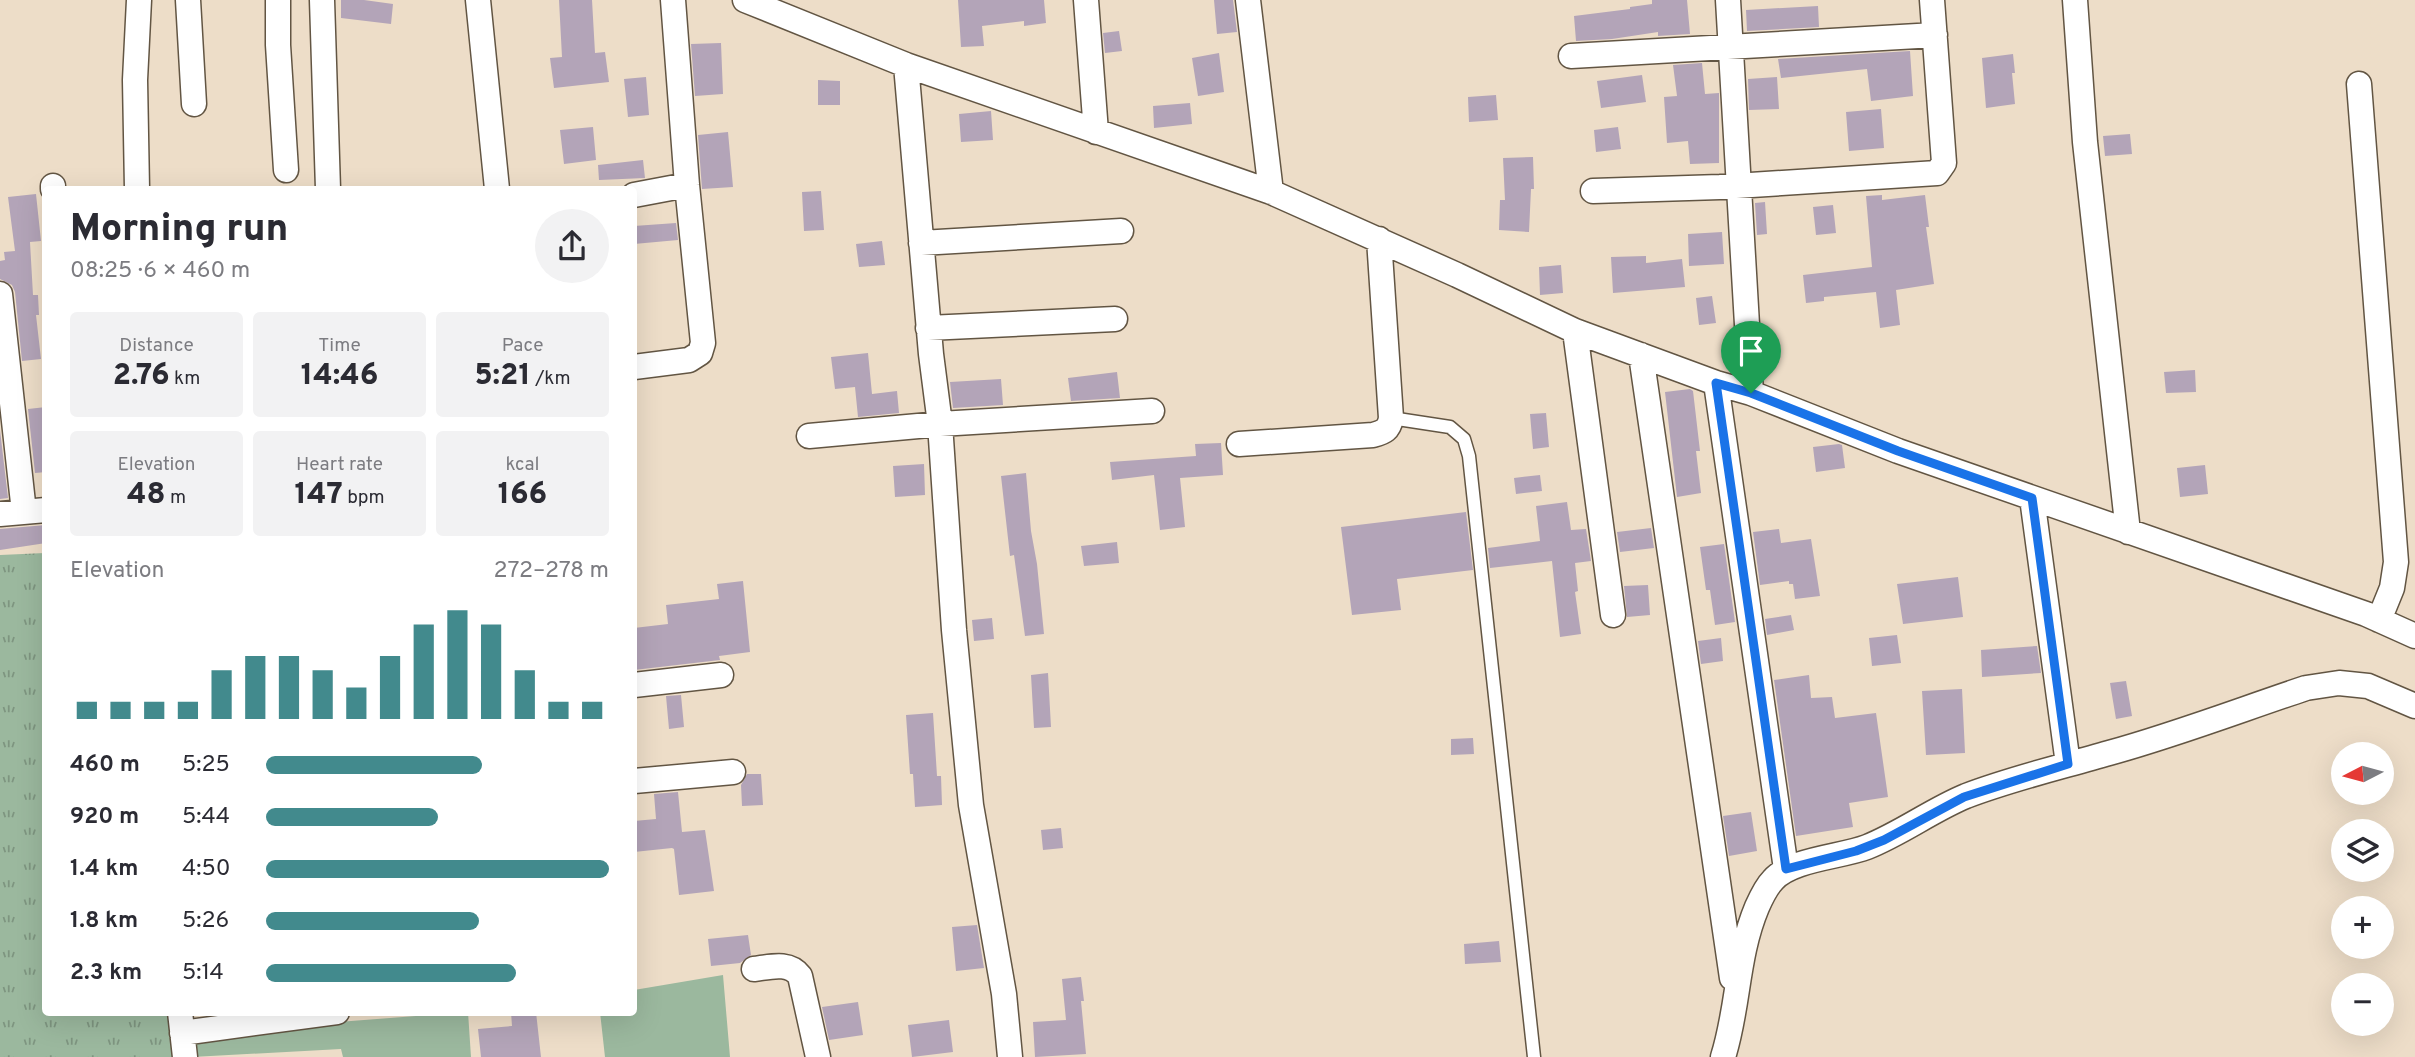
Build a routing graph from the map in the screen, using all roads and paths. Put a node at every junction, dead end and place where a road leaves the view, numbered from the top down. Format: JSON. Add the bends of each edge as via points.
{"nodes":[{"id":1,"x":139,"y":0,"type":"edge"},
{"id":2,"x":188,"y":0,"type":"edge"},
{"id":3,"x":278,"y":0,"type":"edge"},
{"id":4,"x":322,"y":0,"type":"edge"},
{"id":5,"x":478,"y":0,"type":"edge"},
{"id":6,"x":673,"y":0,"type":"edge"},
{"id":7,"x":1086,"y":0,"type":"edge"},
{"id":8,"x":1248,"y":0,"type":"edge"},
{"id":9,"x":1728,"y":0,"type":"edge"},
{"id":10,"x":1932,"y":0,"type":"edge"},
{"id":11,"x":2076,"y":0,"type":"edge"},
{"id":12,"x":760,"y":3,"type":"edge"},
{"id":13,"x":1935,"y":35,"type":"junction"},
{"id":14,"x":1731,"y":46,"type":"junction"},
{"id":15,"x":1571,"y":56,"type":"dead end"},
{"id":16,"x":906,"y":65,"type":"junction"},
{"id":17,"x":2359,"y":84,"type":"dead end"},
{"id":18,"x":194,"y":104,"type":"dead end"},
{"id":19,"x":1096,"y":132,"type":"junction"},
{"id":20,"x":286,"y":170,"type":"dead end"},
{"id":21,"x":1739,"y":185,"type":"junction"},
{"id":22,"x":137,"y":186,"type":"edge"},
{"id":23,"x":328,"y":186,"type":"edge"},
{"id":24,"x":497,"y":186,"type":"edge"},
{"id":25,"x":687,"y":186,"type":"junction"},
{"id":26,"x":1272,"y":191,"type":"junction"},
{"id":27,"x":1593,"y":191,"type":"dead end"},
{"id":28,"x":637,"y":194,"type":"edge"},
{"id":29,"x":1121,"y":231,"type":"dead end"},
{"id":30,"x":1379,"y":239,"type":"junction"},
{"id":31,"x":922,"y":243,"type":"junction"},
{"id":32,"x":0,"y":294,"type":"edge"},
{"id":33,"x":1115,"y":319,"type":"dead end"},
{"id":34,"x":928,"y":328,"type":"junction"},
{"id":35,"x":1575,"y":331,"type":"junction"},
{"id":36,"x":1641,"y":355,"type":"junction"},
{"id":37,"x":637,"y":367,"type":"edge"},
{"id":38,"x":1716,"y":383,"type":"junction"},
{"id":39,"x":1751,"y":393,"type":"junction"},
{"id":40,"x":1152,"y":411,"type":"dead end"},
{"id":41,"x":1391,"y":418,"type":"junction"},
{"id":42,"x":940,"y":424,"type":"junction"},
{"id":43,"x":809,"y":436,"type":"dead end"},
{"id":44,"x":1239,"y":444,"type":"dead end"},
{"id":45,"x":2032,"y":498,"type":"junction"},
{"id":46,"x":23,"y":512,"type":"edge"},
{"id":47,"x":2128,"y":532,"type":"junction"},
{"id":48,"x":1613,"y":615,"type":"dead end"},
{"id":49,"x":2379,"y":620,"type":"junction"},
{"id":50,"x":2415,"y":636,"type":"edge"},
{"id":51,"x":722,"y":675,"type":"dead end"},
{"id":52,"x":637,"y":685,"type":"edge"},
{"id":53,"x":2415,"y":706,"type":"edge"},
{"id":54,"x":2068,"y":764,"type":"junction"},
{"id":55,"x":733,"y":772,"type":"dead end"},
{"id":56,"x":637,"y":781,"type":"edge"},
{"id":57,"x":1786,"y":869,"type":"junction"},
{"id":58,"x":754,"y":969,"type":"dead end"},
{"id":59,"x":1734,"y":999,"type":"junction"},
{"id":60,"x":302,"y":1016,"type":"edge"},
{"id":61,"x":183,"y":1034,"type":"edge"},
{"id":62,"x":818,"y":1057,"type":"edge"},
{"id":63,"x":1010,"y":1057,"type":"edge"},
{"id":64,"x":1534,"y":1057,"type":"edge"},
{"id":65,"x":1723,"y":1057,"type":"edge"}],
"edges":[{"from":1,"to":22,"type":"street"},
{"from":2,"to":18,"type":"street"},
{"from":3,"to":20,"type":"street"},
{"from":4,"to":23,"type":"street"},
{"from":5,"to":24,"type":"street"},
{"from":6,"to":25,"type":"street"},
{"from":7,"to":19,"type":"street"},
{"from":8,"to":26,"type":"street"},
{"from":9,"to":14,"type":"street"},
{"from":10,"to":13,"type":"street"},
{"from":11,"to":47,"type":"street","via":[[2085,142]]},
{"from":12,"to":16,"type":"street"},
{"from":13,"to":14,"type":"street"},
{"from":13,"to":21,"type":"street","via":[[1944,163],[1937,173]]},
{"from":14,"to":15,"type":"street"},
{"from":14,"to":21,"type":"street"},
{"from":16,"to":19,"type":"street"},
{"from":16,"to":31,"type":"street"},
{"from":17,"to":49,"type":"street","via":[[2396,551],[2392,588]]},
{"from":19,"to":26,"type":"street"},
{"from":21,"to":27,"type":"street"},
{"from":21,"to":39,"type":"street"},
{"from":25,"to":28,"type":"street"},
{"from":25,"to":37,"type":"street","via":[[702,347],[689,360]]},
{"from":26,"to":30,"type":"street"},
{"from":29,"to":31,"type":"street"},
{"from":30,"to":35,"type":"street"},
{"from":30,"to":41,"type":"street"},
{"from":31,"to":34,"type":"street"},
{"from":32,"to":46,"type":"street"},
{"from":33,"to":34,"type":"street"},
{"from":34,"to":42,"type":"street"},
{"from":35,"to":36,"type":"street"},
{"from":35,"to":48,"type":"street"},
{"from":36,"to":38,"type":"street"},
{"from":36,"to":59,"type":"street"},
{"from":38,"to":39,"type":"street"},
{"from":38,"to":57,"type":"street"},
{"from":39,"to":45,"type":"street"},
{"from":40,"to":42,"type":"street"},
{"from":41,"to":44,"type":"street","via":[[1389,428],[1373,435]]},
{"from":41,"to":64,"type":"lane","via":[[1450,427],[1464,439],[1469,456]]},
{"from":42,"to":43,"type":"street"},
{"from":42,"to":63,"type":"street","via":[[971,805],[1004,994]]},
{"from":45,"to":47,"type":"street"},
{"from":45,"to":54,"type":"street"},
{"from":47,"to":49,"type":"street"},
{"from":49,"to":50,"type":"street"},
{"from":51,"to":52,"type":"street"},
{"from":53,"to":54,"type":"street","via":[[2368,686],[2339,683],[2306,688]]},
{"from":54,"to":57,"type":"street","via":[[1964,797],[1856,851]]},
{"from":55,"to":56,"type":"street"},
{"from":57,"to":59,"type":"street","via":[[1773,879],[1751,923]]},
{"from":58,"to":62,"type":"street","via":[[785,967],[800,976]]},
{"from":59,"to":65,"type":"street"},
{"from":60,"to":61,"type":"street"}]}
